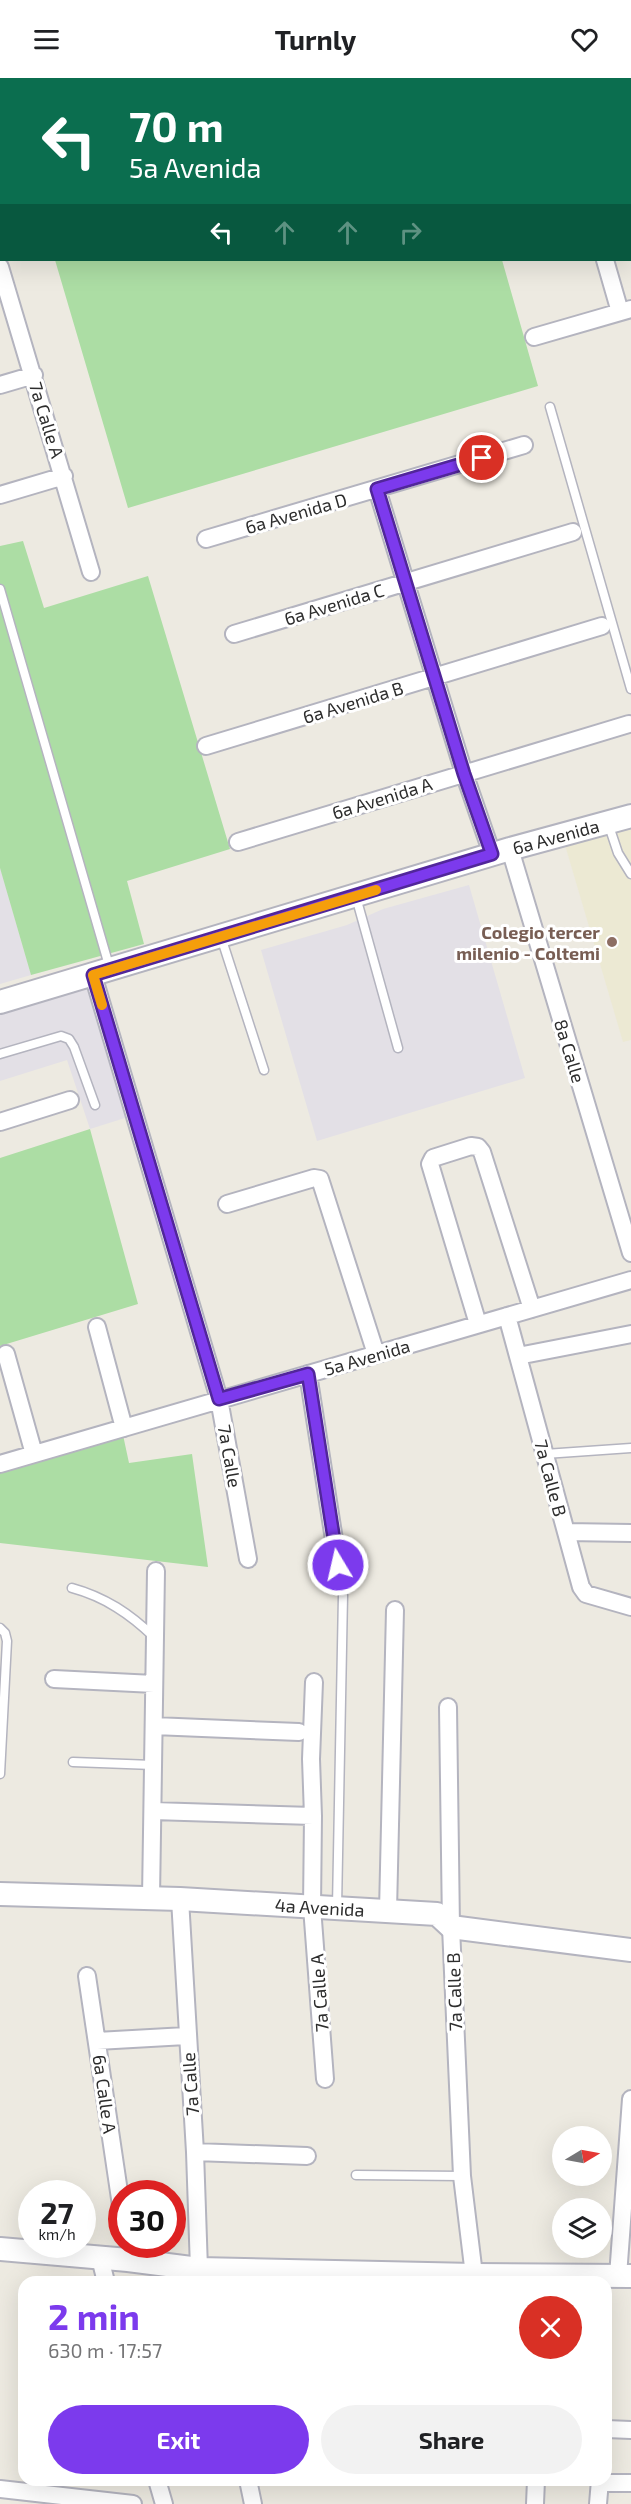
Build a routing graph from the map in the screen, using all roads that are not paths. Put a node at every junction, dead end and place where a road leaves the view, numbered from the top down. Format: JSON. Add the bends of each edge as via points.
{"nodes":[{"id":1,"x":605,"y":261,"type":"edge"},
{"id":2,"x":1,"y":267,"type":"edge"},
{"id":3,"x":626,"y":311,"type":"edge"},
{"id":4,"x":534,"y":337,"type":"dead end"},
{"id":5,"x":34,"y":375,"type":"junction"},
{"id":6,"x":0,"y":385,"type":"edge"},
{"id":7,"x":550,"y":407,"type":"dead end"},
{"id":8,"x":524,"y":445,"type":"dead end"},
{"id":9,"x":64,"y":476,"type":"junction"},
{"id":10,"x":377,"y":489,"type":"junction"},
{"id":11,"x":0,"y":495,"type":"edge"},
{"id":12,"x":573,"y":532,"type":"dead end"},
{"id":13,"x":206,"y":539,"type":"dead end"},
{"id":14,"x":91,"y":572,"type":"dead end"},
{"id":15,"x":405,"y":582,"type":"junction"},
{"id":16,"x":0,"y":589,"type":"edge"},
{"id":17,"x":602,"y":626,"type":"dead end"},
{"id":18,"x":234,"y":634,"type":"dead end"},
{"id":19,"x":435,"y":677,"type":"junction"},
{"id":20,"x":631,"y":689,"type":"edge"},
{"id":21,"x":629,"y":724,"type":"dead end"},
{"id":22,"x":207,"y":746,"type":"dead end"},
{"id":23,"x":464,"y":774,"type":"junction"},
{"id":24,"x":631,"y":816,"type":"edge"},
{"id":25,"x":608,"y":822,"type":"junction"},
{"id":26,"x":238,"y":842,"type":"dead end"},
{"id":27,"x":501,"y":852,"type":"junction"},
{"id":28,"x":631,"y":874,"type":"edge"},
{"id":29,"x":356,"y":896,"type":"junction"},
{"id":30,"x":221,"y":937,"type":"junction"},
{"id":31,"x":102,"y":972,"type":"junction"},
{"id":32,"x":0,"y":1002,"type":"edge"},
{"id":33,"x":399,"y":1048,"type":"dead end"},
{"id":34,"x":0,"y":1054,"type":"edge"},
{"id":35,"x":264,"y":1070,"type":"dead end"},
{"id":36,"x":70,"y":1100,"type":"dead end"},
{"id":37,"x":95,"y":1106,"type":"dead end"},
{"id":38,"x":0,"y":1122,"type":"edge"},
{"id":39,"x":227,"y":1204,"type":"dead end"},
{"id":40,"x":631,"y":1253,"type":"edge"},
{"id":41,"x":631,"y":1280,"type":"edge"},
{"id":42,"x":532,"y":1309,"type":"junction"},
{"id":43,"x":507,"y":1316,"type":"junction"},
{"id":44,"x":478,"y":1324,"type":"junction"},
{"id":45,"x":97,"y":1327,"type":"dead end"},
{"id":46,"x":631,"y":1334,"type":"edge"},
{"id":47,"x":6,"y":1354,"type":"dead end"},
{"id":48,"x":376,"y":1354,"type":"junction"},
{"id":49,"x":518,"y":1356,"type":"junction"},
{"id":50,"x":308,"y":1374,"type":"junction"},
{"id":51,"x":219,"y":1399,"type":"junction"},
{"id":52,"x":124,"y":1428,"type":"junction"},
{"id":53,"x":631,"y":1448,"type":"edge"},
{"id":54,"x":34,"y":1454,"type":"junction"},
{"id":55,"x":544,"y":1454,"type":"junction"},
{"id":56,"x":0,"y":1464,"type":"edge"},
{"id":57,"x":566,"y":1532,"type":"junction"},
{"id":58,"x":631,"y":1533,"type":"edge"},
{"id":59,"x":248,"y":1559,"type":"dead end"},
{"id":60,"x":338,"y":1565,"type":"dead end"},
{"id":61,"x":156,"y":1571,"type":"dead end"},
{"id":62,"x":72,"y":1588,"type":"dead end"},
{"id":63,"x":343,"y":1595,"type":"dead end"},
{"id":64,"x":631,"y":1607,"type":"edge"},
{"id":65,"x":395,"y":1610,"type":"dead end"},
{"id":66,"x":0,"y":1628,"type":"edge"},
{"id":67,"x":154,"y":1638,"type":"junction"},
{"id":68,"x":54,"y":1679,"type":"dead end"},
{"id":69,"x":314,"y":1682,"type":"dead end"},
{"id":70,"x":154,"y":1684,"type":"junction"},
{"id":71,"x":448,"y":1707,"type":"dead end"},
{"id":72,"x":154,"y":1726,"type":"junction"},
{"id":73,"x":299,"y":1732,"type":"dead end"},
{"id":74,"x":74,"y":1762,"type":"dead end"},
{"id":75,"x":153,"y":1765,"type":"junction"},
{"id":76,"x":0,"y":1774,"type":"edge"},
{"id":77,"x":153,"y":1811,"type":"junction"},
{"id":78,"x":313,"y":1816,"type":"junction"},
{"id":79,"x":0,"y":1894,"type":"edge"},
{"id":80,"x":150,"y":1898,"type":"junction"},
{"id":81,"x":180,"y":1899,"type":"junction"},
{"id":82,"x":312,"y":1907,"type":"junction"},
{"id":83,"x":337,"y":1908,"type":"junction"},
{"id":84,"x":388,"y":1911,"type":"junction"},
{"id":85,"x":451,"y":1927,"type":"junction"},
{"id":86,"x":631,"y":1950,"type":"edge"},
{"id":87,"x":87,"y":1976,"type":"dead end"},
{"id":88,"x":186,"y":2036,"type":"junction"},
{"id":89,"x":97,"y":2041,"type":"junction"},
{"id":90,"x":325,"y":2079,"type":"dead end"},
{"id":91,"x":631,"y":2099,"type":"edge"},
{"id":92,"x":195,"y":2152,"type":"junction"},
{"id":93,"x":307,"y":2156,"type":"dead end"},
{"id":94,"x":356,"y":2175,"type":"dead end"},
{"id":95,"x":462,"y":2176,"type":"junction"},
{"id":96,"x":117,"y":2180,"type":"edge"},
{"id":97,"x":0,"y":2249,"type":"edge"},
{"id":98,"x":108,"y":2256,"type":"edge"},
{"id":99,"x":100,"y":2258,"type":"junction"},
{"id":100,"x":146,"y":2258,"type":"edge"},
{"id":101,"x":199,"y":2275,"type":"edge"},
{"id":102,"x":474,"y":2275,"type":"junction"},
{"id":103,"x":104,"y":2276,"type":"edge"},
{"id":104,"x":510,"y":2276,"type":"edge"},
{"id":105,"x":624,"y":2276,"type":"edge"},
{"id":106,"x":612,"y":2429,"type":"edge"},
{"id":107,"x":631,"y":2430,"type":"edge"},
{"id":108,"x":612,"y":2482,"type":"edge"},
{"id":109,"x":631,"y":2483,"type":"edge"},
{"id":110,"x":159,"y":2486,"type":"edge"},
{"id":111,"x":249,"y":2486,"type":"edge"},
{"id":112,"x":536,"y":2486,"type":"edge"},
{"id":113,"x":599,"y":2486,"type":"edge"},
{"id":114,"x":0,"y":2488,"type":"edge"},
{"id":115,"x":133,"y":2504,"type":"edge"},
{"id":116,"x":164,"y":2504,"type":"edge"},
{"id":117,"x":253,"y":2504,"type":"edge"},
{"id":118,"x":535,"y":2504,"type":"edge"},
{"id":119,"x":598,"y":2504,"type":"edge"}],
"edges":[{"from":1,"to":3,"type":"street"},
{"from":2,"to":5,"type":"street","name":"7a Calle A"},
{"from":3,"to":4,"type":"street"},
{"from":5,"to":6,"type":"street"},
{"from":5,"to":9,"type":"street","name":"7a Calle A"},
{"from":7,"to":20,"type":"lane"},
{"from":8,"to":10,"type":"street","name":"6a Avenida D"},
{"from":9,"to":11,"type":"street"},
{"from":9,"to":14,"type":"street","name":"7a Calle A"},
{"from":10,"to":13,"type":"street","name":"6a Avenida D"},
{"from":10,"to":15,"type":"street","name":"8a Calle"},
{"from":12,"to":15,"type":"street","name":"6a Avenida C"},
{"from":15,"to":18,"type":"street","name":"6a Avenida C"},
{"from":15,"to":19,"type":"street","name":"8a Calle"},
{"from":16,"to":31,"type":"lane","via":[[100,938]]},
{"from":17,"to":19,"type":"street","name":"6a Avenida B"},
{"from":19,"to":22,"type":"street","name":"6a Avenida B"},
{"from":19,"to":23,"type":"street","name":"8a Calle"},
{"from":21,"to":23,"type":"street","name":"6a Avenida A"},
{"from":23,"to":26,"type":"street","name":"6a Avenida A"},
{"from":23,"to":27,"type":"street","name":"8a Calle"},
{"from":24,"to":25,"type":"street","name":"6a Avenida"},
{"from":25,"to":27,"type":"street","name":"6a Avenida"},
{"from":25,"to":28,"type":"lane","via":[[618,853]]},
{"from":27,"to":29,"type":"street","name":"6a Avenida"},
{"from":27,"to":40,"type":"street","name":"8a Calle"},
{"from":29,"to":30,"type":"street","name":"6a Avenida"},
{"from":29,"to":33,"type":"lane"},
{"from":30,"to":31,"type":"street","name":"6a Avenida"},
{"from":30,"to":35,"type":"lane"},
{"from":31,"to":32,"type":"street","name":"6a Avenida"},
{"from":31,"to":51,"type":"street","name":"7a Calle"},
{"from":34,"to":37,"type":"lane","via":[[61,1036],[69,1039]]},
{"from":36,"to":38,"type":"street"},
{"from":39,"to":48,"type":"street","via":[[320,1179]]},
{"from":41,"to":42,"type":"street","name":"5a Avenida"},
{"from":42,"to":43,"type":"street","name":"5a Avenida"},
{"from":42,"to":44,"type":"street","via":[[482,1152],[471,1146],[433,1158],[430,1164]]},
{"from":43,"to":44,"type":"street","name":"5a Avenida"},
{"from":43,"to":49,"type":"street","name":"7a Calle B"},
{"from":44,"to":48,"type":"street","name":"5a Avenida"},
{"from":45,"to":52,"type":"street"},
{"from":46,"to":49,"type":"street"},
{"from":47,"to":54,"type":"street"},
{"from":48,"to":50,"type":"street","name":"5a Avenida"},
{"from":49,"to":55,"type":"street","name":"7a Calle B"},
{"from":50,"to":51,"type":"street","name":"5a Avenida"},
{"from":50,"to":60,"type":"street"},
{"from":51,"to":52,"type":"street","name":"5a Avenida"},
{"from":51,"to":59,"type":"street","name":"7a Calle"},
{"from":52,"to":54,"type":"street","name":"5a Avenida"},
{"from":53,"to":55,"type":"lane"},
{"from":54,"to":56,"type":"street","name":"5a Avenida"},
{"from":55,"to":57,"type":"street","name":"7a Calle B"},
{"from":57,"to":58,"type":"street"},
{"from":57,"to":64,"type":"street","name":"7a Calle B","via":[[586,1594]]},
{"from":61,"to":67,"type":"street"},
{"from":62,"to":67,"type":"lane","via":[[115,1605]]},
{"from":63,"to":83,"type":"lane"},
{"from":65,"to":84,"type":"street"},
{"from":66,"to":76,"type":"lane","via":[[7,1641]]},
{"from":67,"to":70,"type":"street"},
{"from":68,"to":70,"type":"street"},
{"from":69,"to":78,"type":"street","name":"7a Calle A"},
{"from":70,"to":72,"type":"street"},
{"from":71,"to":85,"type":"street","name":"7a Calle B"},
{"from":72,"to":73,"type":"street"},
{"from":72,"to":75,"type":"street"},
{"from":74,"to":75,"type":"lane"},
{"from":75,"to":77,"type":"street"},
{"from":77,"to":78,"type":"street"},
{"from":77,"to":80,"type":"street"},
{"from":78,"to":82,"type":"street","name":"7a Calle A"},
{"from":79,"to":80,"type":"street","name":"4a Avenida"},
{"from":80,"to":81,"type":"street","name":"4a Avenida"},
{"from":81,"to":82,"type":"street","name":"4a Avenida"},
{"from":81,"to":88,"type":"street","name":"7a Calle"},
{"from":82,"to":83,"type":"street","name":"4a Avenida"},
{"from":82,"to":90,"type":"street","name":"7a Calle A"},
{"from":83,"to":84,"type":"street","name":"4a Avenida"},
{"from":84,"to":85,"type":"street","name":"4a Avenida","via":[[437,1914]]},
{"from":85,"to":86,"type":"street","name":"4a Avenida"},
{"from":85,"to":95,"type":"street","name":"7a Calle B"},
{"from":87,"to":89,"type":"street","name":"6a Calle A"},
{"from":88,"to":89,"type":"street"},
{"from":88,"to":92,"type":"street","name":"7a Calle"},
{"from":89,"to":96,"type":"street","name":"6a Calle A"},
{"from":91,"to":105,"type":"street"},
{"from":92,"to":93,"type":"street"},
{"from":92,"to":101,"type":"street","name":"7a Calle"},
{"from":94,"to":95,"type":"lane"},
{"from":95,"to":102,"type":"street","name":"7a Calle B"},
{"from":97,"to":99,"type":"street"},
{"from":98,"to":99,"type":"street"},
{"from":99,"to":103,"type":"street"},
{"from":100,"to":101,"type":"street"},
{"from":101,"to":102,"type":"street"},
{"from":102,"to":104,"type":"street"},
{"from":106,"to":107,"type":"street"},
{"from":108,"to":109,"type":"street"},
{"from":110,"to":116,"type":"street"},
{"from":111,"to":117,"type":"street"},
{"from":112,"to":118,"type":"street"},
{"from":113,"to":119,"type":"street"},
{"from":114,"to":115,"type":"street"}]}
